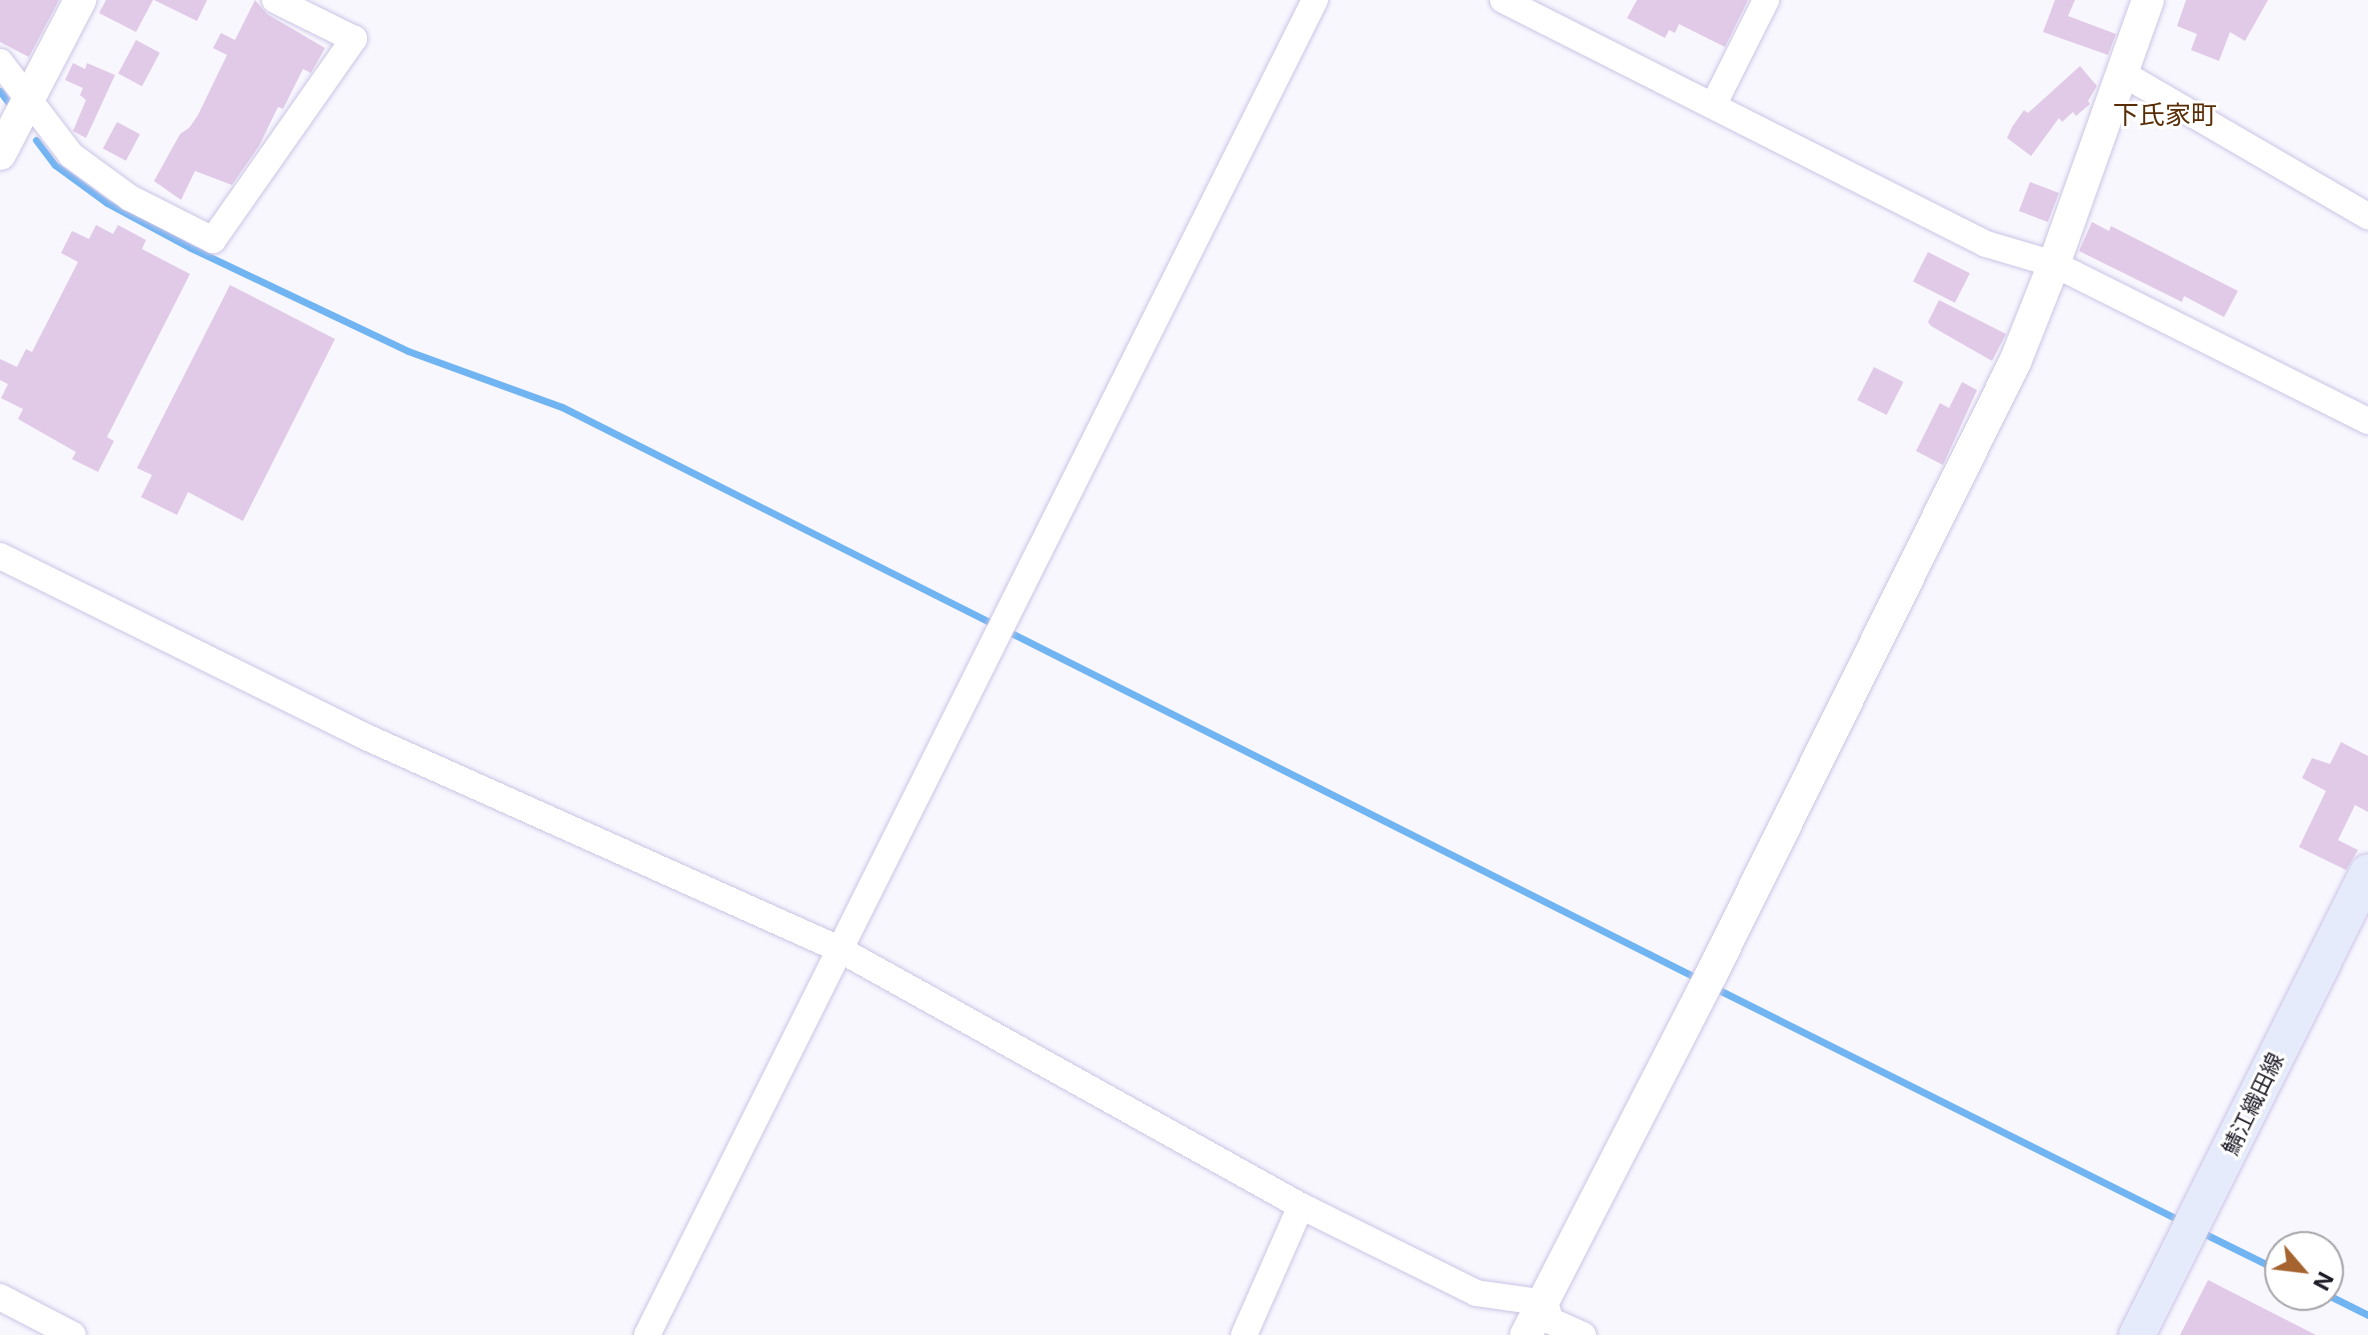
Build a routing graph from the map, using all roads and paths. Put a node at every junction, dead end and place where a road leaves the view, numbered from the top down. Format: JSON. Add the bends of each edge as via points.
{"nodes":[{"id":1,"x":80,"y":0,"type":"edge"},
{"id":2,"x":275,"y":0,"type":"edge"},
{"id":3,"x":1315,"y":0,"type":"edge"},
{"id":4,"x":1503,"y":0,"type":"edge"},
{"id":5,"x":1766,"y":0,"type":"edge"},
{"id":6,"x":2148,"y":0,"type":"edge"},
{"id":7,"x":0,"y":62,"type":"edge"},
{"id":8,"x":2122,"y":73,"type":"junction"},
{"id":9,"x":28,"y":100,"type":"junction"},
{"id":10,"x":1713,"y":106,"type":"junction"},
{"id":11,"x":0,"y":154,"type":"edge"},
{"id":12,"x":2368,"y":216,"type":"edge"},
{"id":13,"x":2054,"y":264,"type":"junction"},
{"id":14,"x":2368,"y":421,"type":"edge"},
{"id":15,"x":0,"y":556,"type":"edge"},
{"id":16,"x":2368,"y":872,"type":"edge"},
{"id":17,"x":839,"y":949,"type":"junction"},
{"id":18,"x":1301,"y":1206,"type":"junction"},
{"id":19,"x":0,"y":1297,"type":"edge"},
{"id":20,"x":1545,"y":1303,"type":"junction"},
{"id":21,"x":73,"y":1335,"type":"edge"},
{"id":22,"x":647,"y":1335,"type":"edge"},
{"id":23,"x":1244,"y":1335,"type":"edge"},
{"id":24,"x":1526,"y":1335,"type":"edge"},
{"id":25,"x":1583,"y":1335,"type":"edge"},
{"id":26,"x":2137,"y":1335,"type":"edge"}],
"edges":[{"from":1,"to":9,"type":"street"},
{"from":2,"to":9,"type":"street","via":[[354,39],[213,240],[130,198],[71,155]]},
{"from":3,"to":17,"type":"street"},
{"from":4,"to":10,"type":"street"},
{"from":5,"to":10,"type":"street"},
{"from":6,"to":8,"type":"street"},
{"from":7,"to":9,"type":"street"},
{"from":8,"to":12,"type":"street"},
{"from":8,"to":13,"type":"street"},
{"from":9,"to":11,"type":"street"},
{"from":10,"to":13,"type":"street","via":[[1986,244]]},
{"from":13,"to":14,"type":"street"},
{"from":13,"to":20,"type":"street","via":[[2015,362]]},
{"from":15,"to":17,"type":"street","via":[[366,737]]},
{"from":16,"to":26,"type":"main road","name":"鯖江織田線"},
{"from":17,"to":18,"type":"street"},
{"from":17,"to":22,"type":"street"},
{"from":18,"to":20,"type":"street","via":[[1476,1293]]},
{"from":18,"to":23,"type":"street"},
{"from":19,"to":21,"type":"street"},
{"from":20,"to":24,"type":"street"},
{"from":20,"to":25,"type":"street","via":[[1551,1321]]}]}
